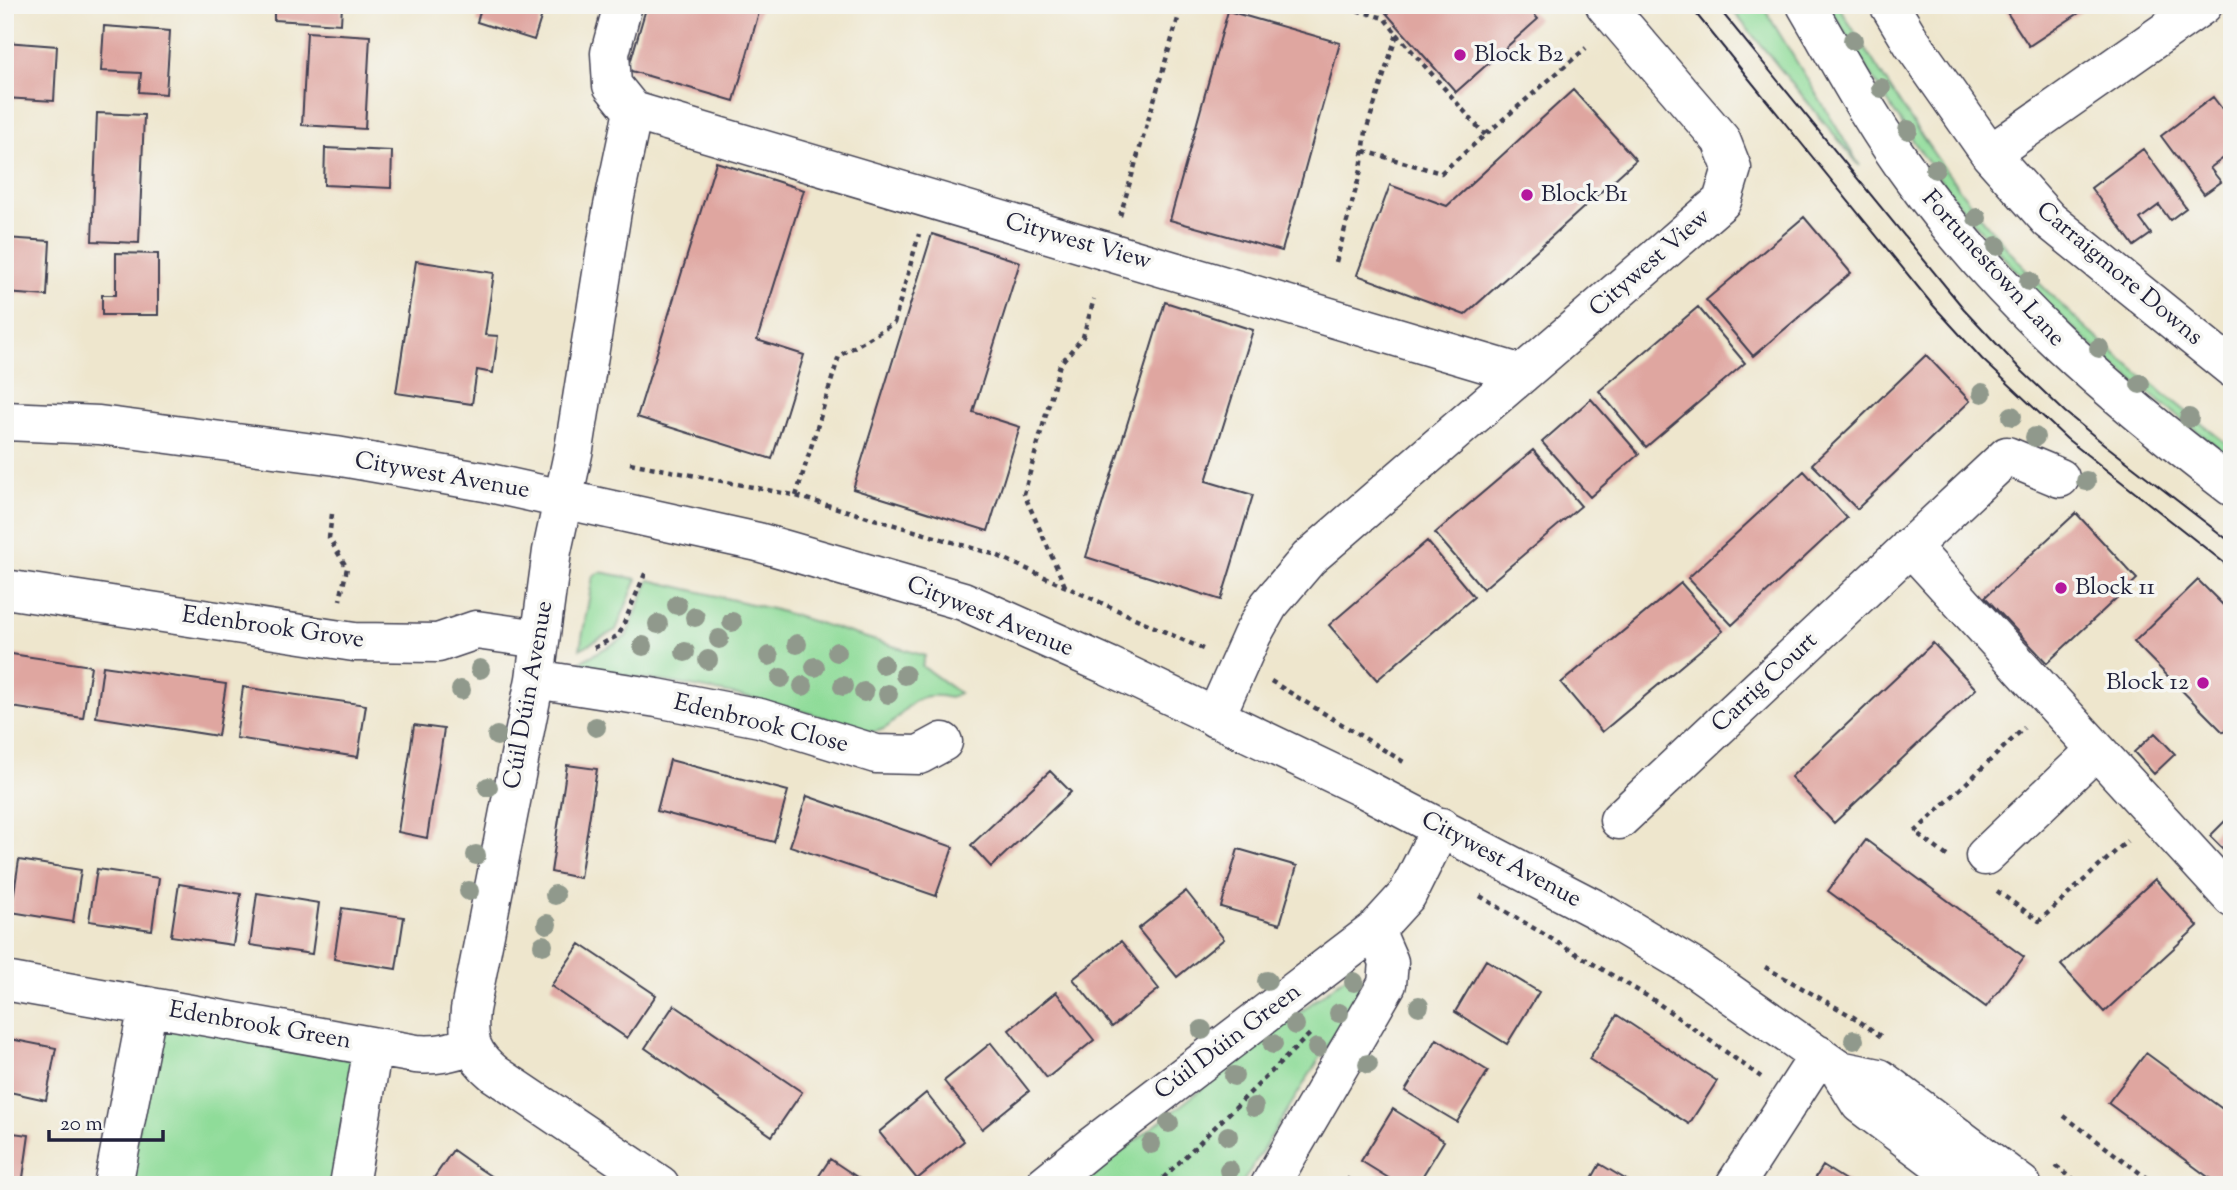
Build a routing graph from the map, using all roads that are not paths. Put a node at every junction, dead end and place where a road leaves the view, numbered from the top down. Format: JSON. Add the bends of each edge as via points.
{"nodes":[{"id":1,"x":623,"y":5,"type":"edge"},
{"id":2,"x":1605,"y":5,"type":"edge"},
{"id":3,"x":1806,"y":5,"type":"edge"},
{"id":4,"x":1889,"y":5,"type":"edge"},
{"id":5,"x":2203,"y":5,"type":"edge"},
{"id":6,"x":633,"y":111,"type":"junction"},
{"id":7,"x":1990,"y":155,"type":"junction"},
{"id":8,"x":2232,"y":368,"type":"edge"},
{"id":9,"x":1522,"y":374,"type":"junction"},
{"id":10,"x":5,"y":421,"type":"edge"},
{"id":11,"x":2060,"y":478,"type":"dead end"},
{"id":12,"x":2232,"y":487,"type":"edge"},
{"id":13,"x":563,"y":499,"type":"junction"},
{"id":14,"x":1910,"y":546,"type":"junction"},
{"id":15,"x":5,"y":589,"type":"edge"},
{"id":16,"x":540,"y":639,"type":"junction"},
{"id":17,"x":535,"y":679,"type":"junction"},
{"id":18,"x":1215,"y":718,"type":"junction"},
{"id":19,"x":943,"y":742,"type":"dead end"},
{"id":20,"x":2096,"y":750,"type":"junction"},
{"id":21,"x":1619,"y":820,"type":"dead end"},
{"id":22,"x":1441,"y":828,"type":"junction"},
{"id":23,"x":1985,"y":856,"type":"dead end"},
{"id":24,"x":2232,"y":898,"type":"edge"},
{"id":25,"x":1375,"y":930,"type":"junction"},
{"id":26,"x":5,"y":981,"type":"edge"},
{"id":27,"x":148,"y":1006,"type":"junction"},
{"id":28,"x":471,"y":1045,"type":"junction"},
{"id":29,"x":373,"y":1047,"type":"junction"},
{"id":30,"x":1829,"y":1063,"type":"junction"},
{"id":31,"x":113,"y":1185,"type":"edge"},
{"id":32,"x":349,"y":1185,"type":"edge"},
{"id":33,"x":660,"y":1185,"type":"edge"},
{"id":34,"x":1044,"y":1185,"type":"edge"},
{"id":35,"x":1270,"y":1185,"type":"edge"},
{"id":36,"x":1735,"y":1185,"type":"edge"},
{"id":37,"x":1968,"y":1185,"type":"edge"},
{"id":38,"x":2022,"y":1185,"type":"edge"}],
"edges":[{"from":1,"to":6,"type":"street","via":[[610,53],[612,86]]},
{"from":2,"to":9,"type":"street","name":"Citywest View","via":[[1721,140],[1732,168],[1722,201]]},
{"from":3,"to":12,"type":"street","name":"Fortunestown Lane","via":[[1897,156],[1993,278],[2082,366]]},
{"from":4,"to":7,"type":"street","name":"Carraigmore Downs"},
{"from":5,"to":7,"type":"street"},
{"from":6,"to":9,"type":"street","name":"Citywest View"},
{"from":6,"to":13,"type":"street","name":"Cúil Dúin Avenue"},
{"from":7,"to":8,"type":"street","name":"Carraigmore Downs","via":[[2049,220]]},
{"from":9,"to":18,"type":"street","name":"Citywest View","via":[[1309,558],[1269,605]]},
{"from":10,"to":13,"type":"street","name":"Citywest Avenue","via":[[99,425],[336,456]]},
{"from":11,"to":14,"type":"street","name":"Carrig Court","via":[[2007,456]]},
{"from":13,"to":16,"type":"street","name":"Cúil Dúin Avenue"},
{"from":13,"to":18,"type":"street","name":"Citywest Avenue","via":[[758,542],[963,601]]},
{"from":14,"to":20,"type":"street"},
{"from":14,"to":21,"type":"street","name":"Carrig Court"},
{"from":15,"to":16,"type":"street","name":"Edenbrook Grove","via":[[354,642],[438,643],[476,630]]},
{"from":16,"to":17,"type":"street","name":"Cúil Dúin Avenue"},
{"from":17,"to":19,"type":"street","name":"Edenbrook Close","via":[[760,718],[876,754],[919,755]]},
{"from":17,"to":28,"type":"street","name":"Cúil Dúin Avenue","via":[[470,1010]]},
{"from":18,"to":22,"type":"street","name":"Citywest Avenue"},
{"from":20,"to":23,"type":"street"},
{"from":20,"to":24,"type":"street"},
{"from":22,"to":25,"type":"street","name":"Cúil Dúin Green","via":[[1414,880]]},
{"from":22,"to":30,"type":"street","name":"Citywest Avenue","via":[[1584,903],[1694,968]]},
{"from":25,"to":34,"type":"street","name":"Cúil Dúin Green"},
{"from":25,"to":35,"type":"street","via":[[1389,962],[1387,984]]},
{"from":26,"to":27,"type":"street","name":"Edenbrook Green"},
{"from":27,"to":29,"type":"street","name":"Edenbrook Green"},
{"from":27,"to":31,"type":"street","name":"Edenbrook Green"},
{"from":28,"to":29,"type":"street","name":"Edenbrook Green","via":[[433,1056]]},
{"from":28,"to":33,"type":"street","via":[[495,1074]]},
{"from":29,"to":32,"type":"street","name":"Edenbrook Green"},
{"from":30,"to":36,"type":"street"},
{"from":30,"to":37,"type":"street","name":"Citywest Avenue","via":[[1860,1104]]},
{"from":30,"to":38,"type":"street","name":"Citywest Avenue","via":[[1879,1078]]}]}
